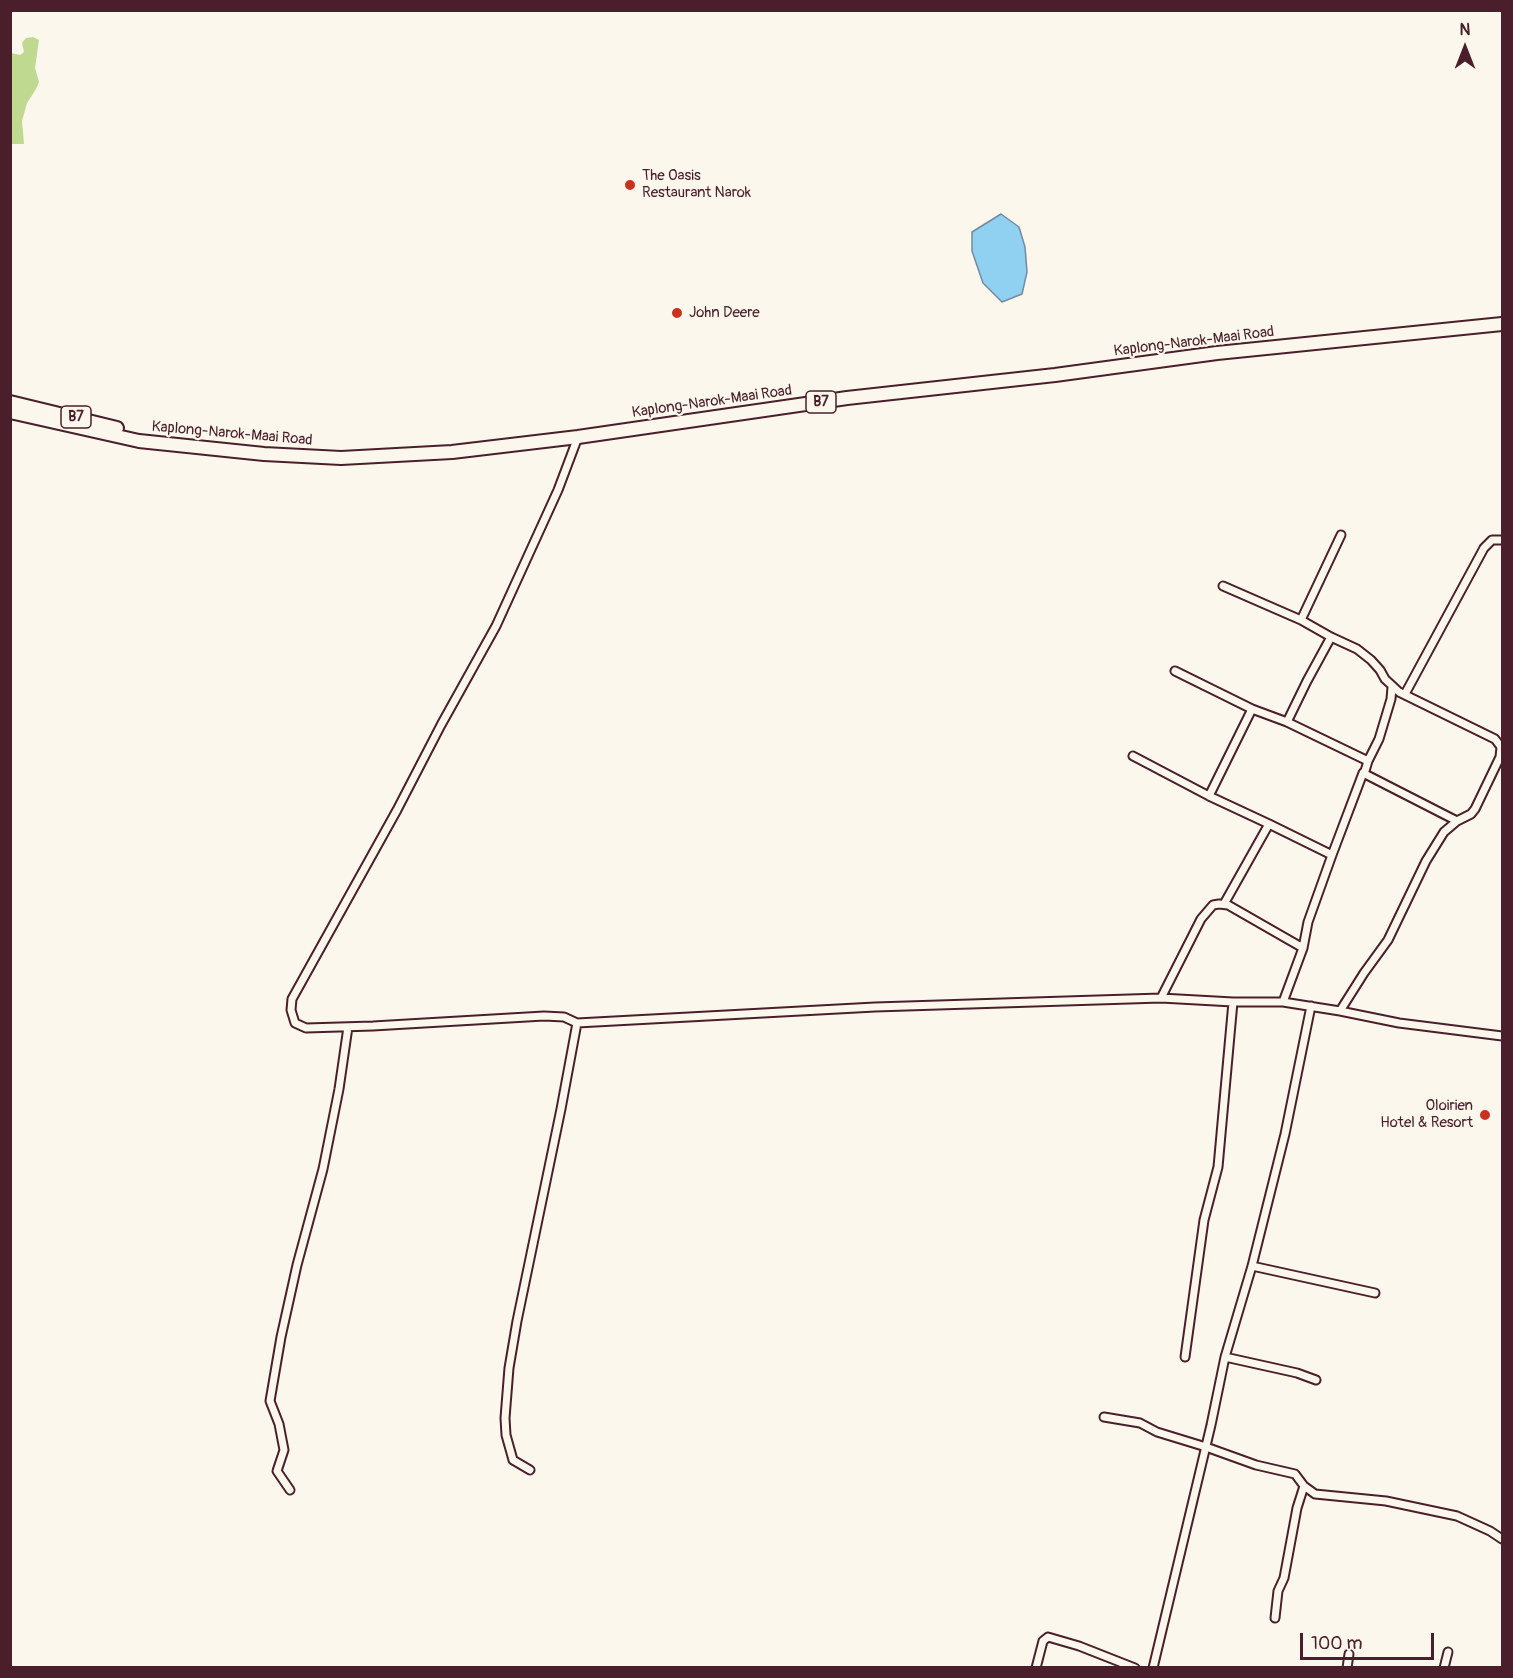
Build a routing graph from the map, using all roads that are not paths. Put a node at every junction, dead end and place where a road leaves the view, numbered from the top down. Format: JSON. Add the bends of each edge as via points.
{"nodes":[{"id":1,"x":1503,"y":324,"type":"edge"},
{"id":2,"x":10,"y":402,"type":"edge"},
{"id":3,"x":10,"y":412,"type":"edge"},
{"id":4,"x":578,"y":437,"type":"junction"},
{"id":5,"x":139,"y":441,"type":"junction"},
{"id":6,"x":1341,"y":535,"type":"dead end"},
{"id":7,"x":1503,"y":540,"type":"edge"},
{"id":8,"x":1223,"y":586,"type":"dead end"},
{"id":9,"x":1301,"y":620,"type":"junction"},
{"id":10,"x":1332,"y":638,"type":"junction"},
{"id":11,"x":1175,"y":671,"type":"dead end"},
{"id":12,"x":1392,"y":687,"type":"junction"},
{"id":13,"x":1406,"y":694,"type":"junction"},
{"id":14,"x":1252,"y":710,"type":"junction"},
{"id":15,"x":1287,"y":722,"type":"junction"},
{"id":16,"x":1133,"y":756,"type":"dead end"},
{"id":17,"x":1368,"y":761,"type":"junction"},
{"id":18,"x":1363,"y":773,"type":"junction"},
{"id":19,"x":1209,"y":796,"type":"junction"},
{"id":20,"x":1457,"y":821,"type":"junction"},
{"id":21,"x":1269,"y":824,"type":"junction"},
{"id":22,"x":1332,"y":855,"type":"junction"},
{"id":23,"x":1224,"y":904,"type":"junction"},
{"id":24,"x":1303,"y":948,"type":"junction"},
{"id":25,"x":1161,"y":998,"type":"junction"},
{"id":26,"x":1233,"y":1002,"type":"junction"},
{"id":27,"x":1283,"y":1002,"type":"junction"},
{"id":28,"x":1311,"y":1006,"type":"junction"},
{"id":29,"x":1340,"y":1011,"type":"junction"},
{"id":30,"x":577,"y":1023,"type":"junction"},
{"id":31,"x":348,"y":1027,"type":"junction"},
{"id":32,"x":1503,"y":1036,"type":"edge"},
{"id":33,"x":1252,"y":1266,"type":"junction"},
{"id":34,"x":1375,"y":1293,"type":"dead end"},
{"id":35,"x":1185,"y":1357,"type":"dead end"},
{"id":36,"x":1225,"y":1357,"type":"junction"},
{"id":37,"x":1316,"y":1380,"type":"dead end"},
{"id":38,"x":1104,"y":1417,"type":"dead end"},
{"id":39,"x":1206,"y":1446,"type":"junction"},
{"id":40,"x":530,"y":1470,"type":"dead end"},
{"id":41,"x":1304,"y":1486,"type":"junction"},
{"id":42,"x":290,"y":1490,"type":"dead end"},
{"id":43,"x":1503,"y":1539,"type":"edge"},
{"id":44,"x":1275,"y":1618,"type":"dead end"},
{"id":45,"x":1448,"y":1652,"type":"dead end"},
{"id":46,"x":1349,"y":1654,"type":"dead end"},
{"id":47,"x":1036,"y":1668,"type":"edge"},
{"id":48,"x":1135,"y":1668,"type":"edge"},
{"id":49,"x":1153,"y":1668,"type":"edge"},
{"id":50,"x":1347,"y":1668,"type":"edge"},
{"id":51,"x":1444,"y":1668,"type":"edge"}],
"edges":[{"from":1,"to":4,"type":"highway","name":"Kaplong-Narok-Maai Road","number":"B7","via":[[1217,353],[848,398]]},
{"from":2,"to":5,"type":"highway","name":"Kaplong-Narok-Maai Road","number":"B7","via":[[115,427]]},
{"from":3,"to":5,"type":"highway","name":"Kaplong-Narok-Maai Road","number":"B7"},
{"from":4,"to":5,"type":"highway","name":"Kaplong-Narok-Maai Road","number":"B7","via":[[452,452],[341,458]]},
{"from":4,"to":31,"type":"street","via":[[496,626],[292,999],[292,1016],[300,1026]]},
{"from":6,"to":9,"type":"street"},
{"from":7,"to":13,"type":"street","via":[[1492,540],[1484,548]]},
{"from":8,"to":9,"type":"street"},
{"from":9,"to":10,"type":"street"},
{"from":10,"to":12,"type":"street","via":[[1364,654]]},
{"from":10,"to":15,"type":"street"},
{"from":11,"to":14,"type":"street"},
{"from":12,"to":13,"type":"street"},
{"from":12,"to":17,"type":"street","via":[[1379,739]]},
{"from":13,"to":20,"type":"street","via":[[1500,744],[1500,757],[1475,809]]},
{"from":14,"to":15,"type":"street"},
{"from":14,"to":19,"type":"street"},
{"from":15,"to":17,"type":"street"},
{"from":16,"to":19,"type":"street"},
{"from":17,"to":18,"type":"street"},
{"from":18,"to":20,"type":"street"},
{"from":18,"to":22,"type":"street"},
{"from":19,"to":21,"type":"street"},
{"from":20,"to":29,"type":"street","via":[[1444,832],[1426,861],[1388,940]]},
{"from":21,"to":22,"type":"street"},
{"from":21,"to":23,"type":"street"},
{"from":22,"to":24,"type":"street"},
{"from":23,"to":24,"type":"street"},
{"from":23,"to":25,"type":"street","via":[[1207,910]]},
{"from":24,"to":27,"type":"street"},
{"from":25,"to":26,"type":"street"},
{"from":25,"to":30,"type":"street","via":[[875,1007]]},
{"from":26,"to":27,"type":"street"},
{"from":26,"to":35,"type":"street","via":[[1218,1167],[1204,1220]]},
{"from":27,"to":28,"type":"street"},
{"from":28,"to":29,"type":"street"},
{"from":28,"to":33,"type":"street"},
{"from":29,"to":32,"type":"street"},
{"from":30,"to":31,"type":"street","via":[[564,1017],[544,1016]]},
{"from":30,"to":40,"type":"street","via":[[509,1368],[506,1436],[513,1460]]},
{"from":31,"to":42,"type":"street","via":[[323,1169],[297,1265],[270,1401],[284,1450],[277,1471]]},
{"from":33,"to":34,"type":"street"},
{"from":33,"to":36,"type":"street"},
{"from":36,"to":37,"type":"street"},
{"from":36,"to":39,"type":"street"},
{"from":38,"to":39,"type":"street","via":[[1140,1423]]},
{"from":39,"to":41,"type":"street","via":[[1256,1465],[1295,1474]]},
{"from":39,"to":49,"type":"street"},
{"from":41,"to":43,"type":"street","via":[[1315,1494],[1386,1501],[1457,1516]]},
{"from":41,"to":44,"type":"street"},
{"from":45,"to":51,"type":"street"},
{"from":46,"to":50,"type":"street"},
{"from":47,"to":48,"type":"street","via":[[1043,1641],[1048,1637]]}]}
